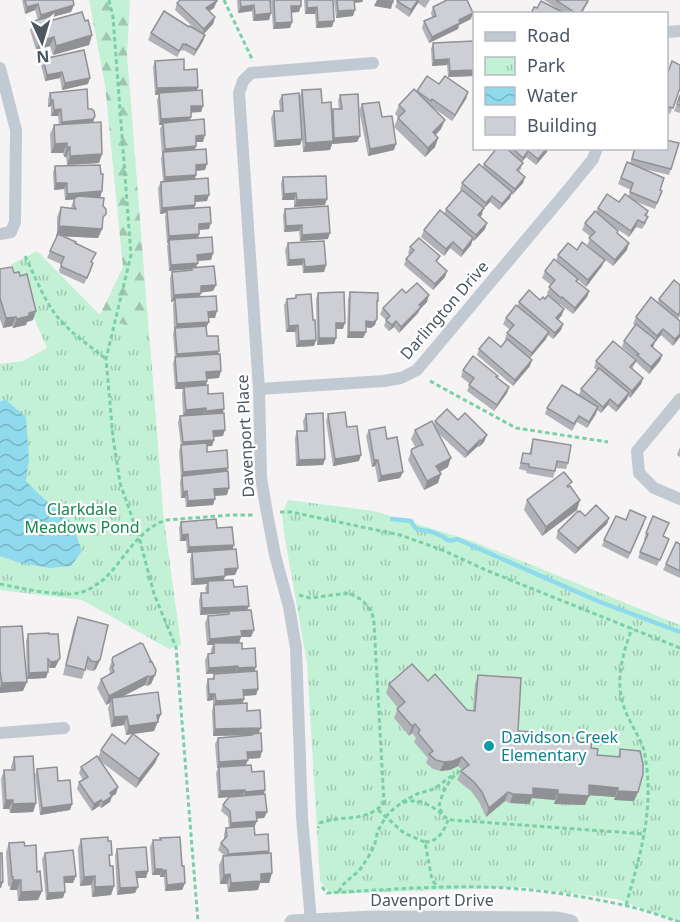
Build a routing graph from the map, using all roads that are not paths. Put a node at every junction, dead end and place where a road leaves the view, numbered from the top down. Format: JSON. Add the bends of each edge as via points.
{"nodes":[{"id":1,"x":373,"y":63,"type":"dead end"},
{"id":2,"x":0,"y":68,"type":"edge"},
{"id":3,"x":596,"y":150,"type":"edge"},
{"id":4,"x":0,"y":234,"type":"edge"},
{"id":5,"x":259,"y":389,"type":"junction"},
{"id":6,"x":680,"y":399,"type":"edge"},
{"id":7,"x":680,"y":499,"type":"edge"},
{"id":8,"x":64,"y":728,"type":"dead end"},
{"id":9,"x":0,"y":733,"type":"edge"},
{"id":10,"x":310,"y":921,"type":"edge"},
{"id":11,"x":292,"y":922,"type":"edge"},
{"id":12,"x":571,"y":922,"type":"edge"}],
"edges":[{"from":1,"to":5,"type":"street","name":"Davenport Place","via":[[251,73],[243,81],[239,93]]},
{"from":2,"to":4,"type":"street","via":[[16,130],[15,222],[11,232]]},
{"from":3,"to":5,"type":"street","name":"Darlington Drive","via":[[417,370],[384,381]]},
{"from":5,"to":10,"type":"street","name":"Davenport Place","via":[[261,478],[296,648]]},
{"from":6,"to":7,"type":"street","via":[[637,452],[639,473],[654,488]]},
{"from":8,"to":9,"type":"street"},
{"from":10,"to":11,"type":"street","name":"Davenport Drive"},
{"from":10,"to":12,"type":"street","name":"Davenport Drive","via":[[373,918]]}]}
